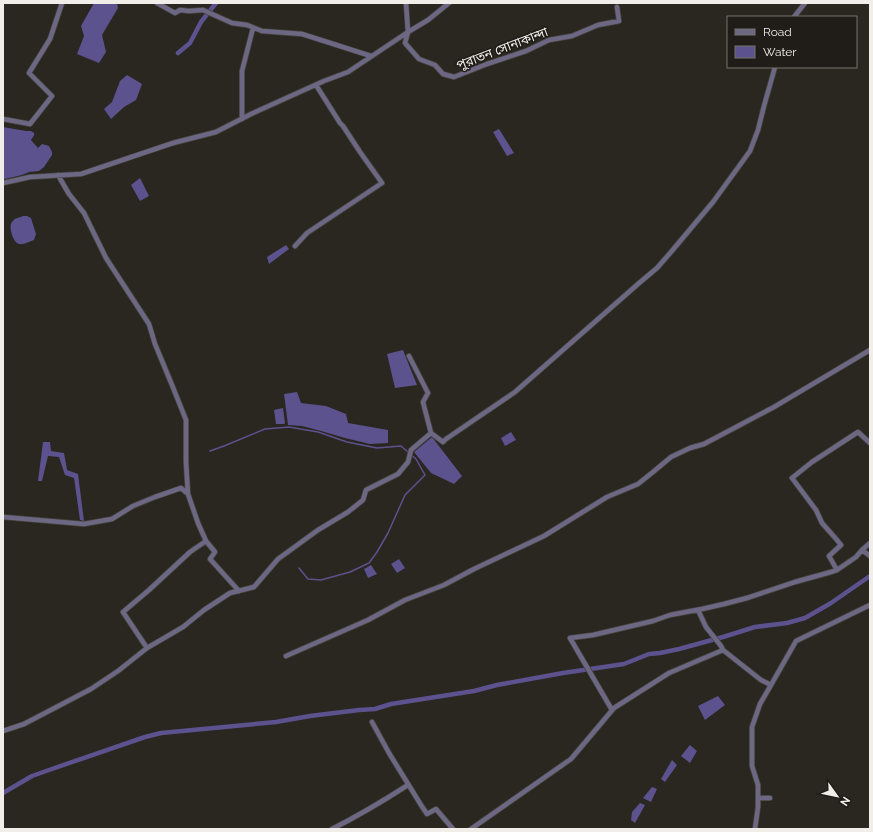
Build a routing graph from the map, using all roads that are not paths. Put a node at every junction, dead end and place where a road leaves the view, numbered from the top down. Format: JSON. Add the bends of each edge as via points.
{"nodes":[{"id":1,"x":62,"y":3,"type":"edge"},
{"id":2,"x":157,"y":3,"type":"edge"},
{"id":3,"x":406,"y":3,"type":"edge"},
{"id":4,"x":449,"y":3,"type":"edge"},
{"id":5,"x":805,"y":3,"type":"edge"},
{"id":6,"x":617,"y":7,"type":"dead end"},
{"id":7,"x":795,"y":16,"type":"edge"},
{"id":8,"x":253,"y":28,"type":"junction"},
{"id":9,"x":408,"y":32,"type":"junction"},
{"id":10,"x":371,"y":56,"type":"junction"},
{"id":11,"x":775,"y":68,"type":"edge"},
{"id":12,"x":316,"y":85,"type":"junction"},
{"id":13,"x":242,"y":119,"type":"junction"},
{"id":14,"x":3,"y":120,"type":"edge"},
{"id":15,"x":58,"y":175,"type":"junction"},
{"id":16,"x":3,"y":183,"type":"edge"},
{"id":17,"x":295,"y":246,"type":"dead end"},
{"id":18,"x":870,"y":350,"type":"edge"},
{"id":19,"x":409,"y":356,"type":"dead end"},
{"id":20,"x":431,"y":433,"type":"junction"},
{"id":21,"x":870,"y":443,"type":"edge"},
{"id":22,"x":188,"y":494,"type":"junction"},
{"id":23,"x":3,"y":517,"type":"edge"},
{"id":24,"x":206,"y":541,"type":"junction"},
{"id":25,"x":870,"y":543,"type":"edge"},
{"id":26,"x":862,"y":550,"type":"junction"},
{"id":27,"x":870,"y":556,"type":"edge"},
{"id":28,"x":837,"y":570,"type":"junction"},
{"id":29,"x":239,"y":591,"type":"junction"},
{"id":30,"x":870,"y":605,"type":"edge"},
{"id":31,"x":698,"y":610,"type":"junction"},
{"id":32,"x":147,"y":648,"type":"junction"},
{"id":33,"x":722,"y":648,"type":"junction"},
{"id":34,"x":286,"y":656,"type":"dead end"},
{"id":35,"x":771,"y":685,"type":"junction"},
{"id":36,"x":612,"y":710,"type":"junction"},
{"id":37,"x":372,"y":722,"type":"dead end"},
{"id":38,"x":3,"y":731,"type":"edge"},
{"id":39,"x":408,"y":785,"type":"junction"},
{"id":40,"x":758,"y":798,"type":"junction"},
{"id":41,"x":770,"y":798,"type":"dead end"},
{"id":42,"x":332,"y":829,"type":"edge"},
{"id":43,"x":453,"y":829,"type":"edge"},
{"id":44,"x":471,"y":829,"type":"edge"},
{"id":45,"x":755,"y":829,"type":"edge"}],
"edges":[{"from":1,"to":14,"type":"street","via":[[50,39],[29,73],[52,96],[30,124]]},
{"from":2,"to":8,"type":"street","via":[[175,12],[207,11],[232,23]]},
{"from":3,"to":9,"type":"street","name":"পুরাতন সোনাকান্দা"},
{"from":4,"to":9,"type":"street"},
{"from":5,"to":7,"type":"street"},
{"from":6,"to":9,"type":"street","name":"পুরাতন সোনাকান্দা","via":[[619,21],[572,36],[549,40],[454,77],[443,74],[435,65],[419,59],[405,43]]},
{"from":8,"to":10,"type":"street","via":[[302,34]]},
{"from":8,"to":13,"type":"street","via":[[242,70]]},
{"from":9,"to":10,"type":"street"},
{"from":10,"to":12,"type":"street","via":[[348,72]]},
{"from":11,"to":20,"type":"street","via":[[750,151],[713,202],[657,268],[515,392],[444,442]]},
{"from":12,"to":13,"type":"street"},
{"from":12,"to":17,"type":"street","via":[[382,183],[307,233]]},
{"from":13,"to":15,"type":"street","via":[[216,132],[173,143],[80,174]]},
{"from":15,"to":16,"type":"street","via":[[30,177]]},
{"from":15,"to":22,"type":"street","via":[[84,213],[106,258],[149,324],[186,420]]},
{"from":18,"to":34,"type":"street","via":[[774,407],[704,444],[671,457],[638,484],[607,497],[544,536],[444,585],[405,600],[368,620]]},
{"from":19,"to":20,"type":"street","via":[[428,393],[423,402]]},
{"from":20,"to":29,"type":"street","via":[[411,450],[408,462],[398,474],[366,490],[363,500],[278,559],[254,587]]},
{"from":21,"to":28,"type":"street","via":[[858,432],[792,478],[816,510],[822,523],[841,545],[828,556]]},
{"from":22,"to":23,"type":"street","via":[[181,488],[133,506],[112,519],[84,524]]},
{"from":22,"to":24,"type":"street"},
{"from":24,"to":29,"type":"street","via":[[215,552],[210,559]]},
{"from":24,"to":32,"type":"street","via":[[190,552],[123,612]]},
{"from":25,"to":26,"type":"street"},
{"from":26,"to":27,"type":"street"},
{"from":26,"to":28,"type":"street"},
{"from":28,"to":31,"type":"street","via":[[747,598]]},
{"from":29,"to":32,"type":"street","via":[[230,593],[183,627]]},
{"from":30,"to":35,"type":"street","via":[[796,641]]},
{"from":31,"to":33,"type":"street","via":[[706,627]]},
{"from":31,"to":36,"type":"street","via":[[570,638]]},
{"from":32,"to":38,"type":"street","via":[[91,689],[24,724]]},
{"from":33,"to":35,"type":"street","via":[[761,680]]},
{"from":33,"to":36,"type":"street","via":[[669,673]]},
{"from":35,"to":40,"type":"street","via":[[760,704],[752,727],[752,766],[758,785]]},
{"from":36,"to":44,"type":"street","via":[[571,759]]},
{"from":37,"to":39,"type":"street"},
{"from":39,"to":42,"type":"street"},
{"from":39,"to":43,"type":"street","via":[[427,814],[436,809]]},
{"from":40,"to":41,"type":"street"},
{"from":40,"to":45,"type":"street"}]}
